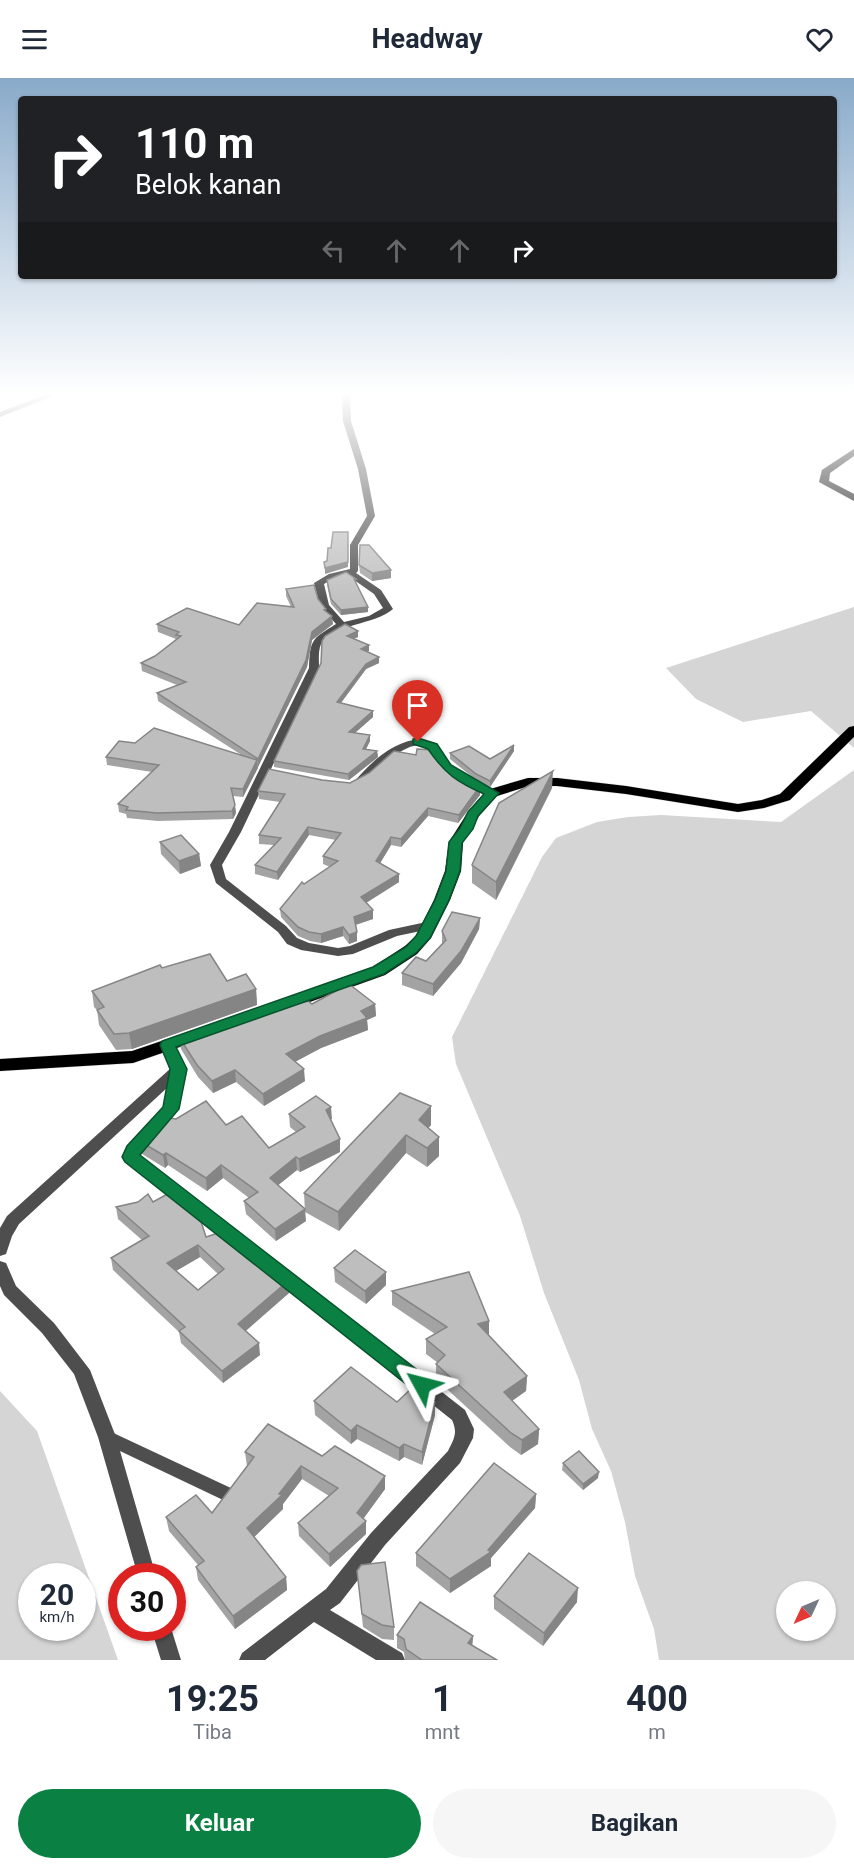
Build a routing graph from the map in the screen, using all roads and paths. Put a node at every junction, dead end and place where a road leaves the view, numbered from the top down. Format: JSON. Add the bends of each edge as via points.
{"nodes":[{"id":1,"x":361,"y":465,"type":"edge"},
{"id":2,"x":835,"y":465,"type":"edge"},
{"id":3,"x":854,"y":498,"type":"edge"},
{"id":4,"x":350,"y":573,"type":"junction"},
{"id":5,"x":342,"y":625,"type":"junction"},
{"id":6,"x":854,"y":730,"type":"edge"},
{"id":7,"x":347,"y":786,"type":"edge"},
{"id":8,"x":492,"y":793,"type":"junction"},
{"id":9,"x":430,"y":925,"type":"junction"},
{"id":10,"x":231,"y":1024,"type":"edge"},
{"id":11,"x":210,"y":1031,"type":"edge"},
{"id":12,"x":167,"y":1045,"type":"junction"},
{"id":13,"x":0,"y":1065,"type":"edge"},
{"id":14,"x":178,"y":1069,"type":"junction"},
{"id":15,"x":0,"y":1250,"type":"edge"},
{"id":16,"x":0,"y":1267,"type":"edge"},
{"id":17,"x":107,"y":1437,"type":"junction"},
{"id":18,"x":227,"y":1494,"type":"edge"},
{"id":19,"x":143,"y":1563,"type":"edge"},
{"id":20,"x":314,"y":1611,"type":"junction"},
{"id":21,"x":165,"y":1641,"type":"edge"},
{"id":22,"x":171,"y":1660,"type":"edge"},
{"id":23,"x":249,"y":1660,"type":"edge"},
{"id":24,"x":395,"y":1660,"type":"edge"}],
"edges":[{"from":1,"to":4,"type":"street","via":[[371,516],[354,545],[355,569]]},
{"from":2,"to":3,"type":"main road","via":[[825,472],[824,482]]},
{"from":4,"to":5,"type":"street","via":[[319,583],[326,606]]},
{"from":4,"to":5,"type":"street","via":[[375,590],[385,600],[387,609],[372,618]]},
{"from":5,"to":9,"type":"street","via":[[315,646],[314,668],[270,772],[216,865],[220,880],[266,915],[292,941],[306,947],[353,950],[393,933]]},
{"from":6,"to":8,"type":"main road","via":[[784,797],[764,804],[738,808],[557,782],[528,782]]},
{"from":7,"to":8,"type":"street","via":[[358,784],[404,744],[418,742],[433,746],[447,767]]},
{"from":8,"to":9,"type":"main road","via":[[472,815],[456,842],[453,871]]},
{"from":9,"to":10,"type":"main road","via":[[411,950],[378,971]]},
{"from":11,"to":12,"type":"main road"},
{"from":12,"to":13,"type":"main road","via":[[133,1057]]},
{"from":12,"to":14,"type":"street"},
{"from":14,"to":15,"type":"street","via":[[26,1206],[4,1235]]},
{"from":14,"to":20,"type":"street","via":[[171,1109],[131,1157],[459,1415],[465,1429],[454,1457],[378,1539],[333,1596]]},
{"from":16,"to":17,"type":"street","via":[[10,1290],[48,1328],[81,1370]]},
{"from":17,"to":18,"type":"lane"},
{"from":17,"to":19,"type":"street"},
{"from":20,"to":23,"type":"street"},
{"from":20,"to":24,"type":"street"},
{"from":21,"to":22,"type":"street"}]}
